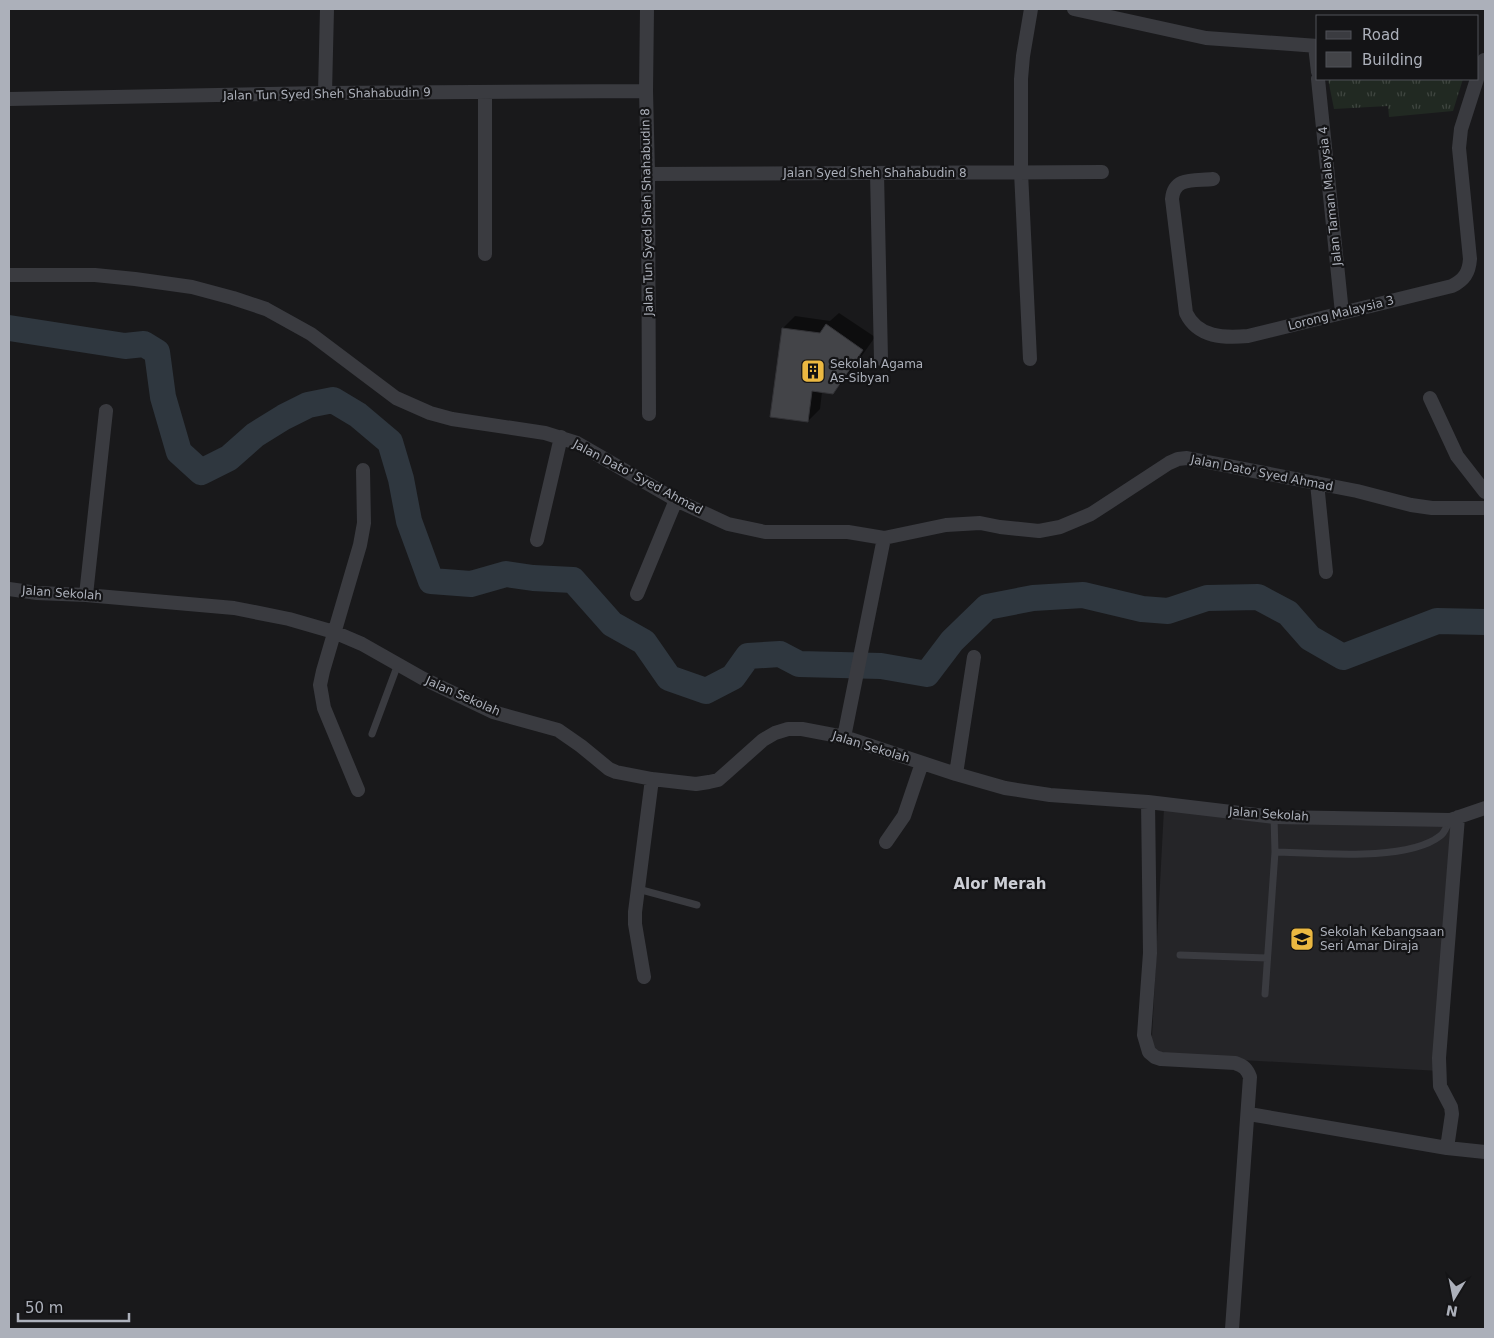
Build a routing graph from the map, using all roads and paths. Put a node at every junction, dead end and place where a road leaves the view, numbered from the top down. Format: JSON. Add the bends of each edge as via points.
{"nodes":[{"id":1,"x":327,"y":9,"type":"edge"},
{"id":2,"x":647,"y":9,"type":"edge"},
{"id":3,"x":1031,"y":9,"type":"edge"},
{"id":4,"x":1074,"y":9,"type":"edge"},
{"id":5,"x":1316,"y":46,"type":"edge"},
{"id":6,"x":1482,"y":59,"type":"edge"},
{"id":7,"x":1479,"y":73,"type":"edge"},
{"id":8,"x":1318,"y":80,"type":"edge"},
{"id":9,"x":1477,"y":80,"type":"edge"},
{"id":10,"x":646,"y":91,"type":"junction"},
{"id":11,"x":325,"y":93,"type":"junction"},
{"id":12,"x":485,"y":93,"type":"junction"},
{"id":13,"x":9,"y":99,"type":"edge"},
{"id":14,"x":1021,"y":172,"type":"junction"},
{"id":15,"x":1102,"y":172,"type":"dead end"},
{"id":16,"x":877,"y":173,"type":"junction"},
{"id":17,"x":648,"y":174,"type":"junction"},
{"id":18,"x":1213,"y":179,"type":"dead end"},
{"id":19,"x":484,"y":254,"type":"dead end"},
{"id":20,"x":9,"y":275,"type":"edge"},
{"id":21,"x":1342,"y":313,"type":"junction"},
{"id":22,"x":881,"y":359,"type":"dead end"},
{"id":23,"x":1030,"y":359,"type":"dead end"},
{"id":24,"x":1430,"y":398,"type":"dead end"},
{"id":25,"x":106,"y":411,"type":"dead end"},
{"id":26,"x":649,"y":414,"type":"dead end"},
{"id":27,"x":560,"y":438,"type":"junction"},
{"id":28,"x":363,"y":470,"type":"dead end"},
{"id":29,"x":1317,"y":483,"type":"junction"},
{"id":30,"x":1485,"y":492,"type":"edge"},
{"id":31,"x":676,"y":500,"type":"junction"},
{"id":32,"x":1485,"y":508,"type":"edge"},
{"id":33,"x":884,"y":538,"type":"junction"},
{"id":34,"x":537,"y":540,"type":"dead end"},
{"id":35,"x":1326,"y":572,"type":"dead end"},
{"id":36,"x":9,"y":588,"type":"edge"},
{"id":37,"x":86,"y":594,"type":"junction"},
{"id":38,"x":637,"y":594,"type":"dead end"},
{"id":39,"x":334,"y":632,"type":"junction"},
{"id":40,"x":974,"y":657,"type":"dead end"},
{"id":41,"x":398,"y":663,"type":"junction"},
{"id":42,"x":372,"y":734,"type":"dead end"},
{"id":43,"x":844,"y":737,"type":"junction"},
{"id":44,"x":922,"y":763,"type":"junction"},
{"id":45,"x":956,"y":774,"type":"junction"},
{"id":46,"x":652,"y":779,"type":"junction"},
{"id":47,"x":358,"y":790,"type":"dead end"},
{"id":48,"x":1148,"y":802,"type":"junction"},
{"id":49,"x":1485,"y":808,"type":"edge"},
{"id":50,"x":1274,"y":817,"type":"junction"},
{"id":51,"x":1454,"y":818,"type":"junction"},
{"id":52,"x":886,"y":842,"type":"dead end"},
{"id":53,"x":1275,"y":852,"type":"junction"},
{"id":54,"x":638,"y":888,"type":"junction"},
{"id":55,"x":697,"y":905,"type":"dead end"},
{"id":56,"x":1180,"y":955,"type":"dead end"},
{"id":57,"x":1267,"y":958,"type":"junction"},
{"id":58,"x":644,"y":977,"type":"dead end"},
{"id":59,"x":1265,"y":994,"type":"dead end"},
{"id":60,"x":1248,"y":1114,"type":"junction"},
{"id":61,"x":1447,"y":1148,"type":"junction"},
{"id":62,"x":1485,"y":1152,"type":"edge"},
{"id":63,"x":1232,"y":1329,"type":"edge"}],
"edges":[{"from":1,"to":11,"type":"street"},
{"from":2,"to":10,"type":"street","name":"Jalan Tun Syed Sheh Shahabudin 8"},
{"from":3,"to":14,"type":"street","via":[[1022,56]]},
{"from":4,"to":5,"type":"street","via":[[1206,38]]},
{"from":6,"to":7,"type":"street","name":"Lorong Malaysia 3"},
{"from":8,"to":21,"type":"street","name":"Jalan Taman Malaysia 4"},
{"from":9,"to":21,"type":"street","name":"Lorong Malaysia 3","via":[[1461,129],[1459,148],[1470,270],[1452,286]]},
{"from":10,"to":12,"type":"street","name":"Jalan Tun Syed Sheh Shahabudin 9"},
{"from":10,"to":17,"type":"street","name":"Jalan Tun Syed Sheh Shahabudin 8"},
{"from":11,"to":12,"type":"street","name":"Jalan Tun Syed Sheh Shahabudin 9"},
{"from":11,"to":13,"type":"street","name":"Jalan Tun Syed Sheh Shahabudin 9"},
{"from":12,"to":19,"type":"street"},
{"from":14,"to":15,"type":"street","name":"Jalan Syed Sheh Shahabudin 8"},
{"from":14,"to":16,"type":"street","name":"Jalan Syed Sheh Shahabudin 8"},
{"from":14,"to":23,"type":"street"},
{"from":16,"to":17,"type":"street","name":"Jalan Syed Sheh Shahabudin 8"},
{"from":16,"to":22,"type":"street"},
{"from":17,"to":26,"type":"street","name":"Jalan Tun Syed Sheh Shahabudin 8"},
{"from":18,"to":21,"type":"street","name":"Lorong Malaysia 3","via":[[1182,182],[1173,191],[1186,313],[1191,322],[1210,334],[1233,337]]},
{"from":20,"to":27,"type":"street","name":"Jalan Dato' Syed Ahmad","via":[[135,279],[192,287],[233,298],[266,309],[311,334],[408,405],[452,419]]},
{"from":24,"to":30,"type":"street","via":[[1457,456]]},
{"from":25,"to":37,"type":"street"},
{"from":27,"to":31,"type":"street","name":"Jalan Dato' Syed Ahmad","via":[[578,443]]},
{"from":27,"to":34,"type":"street"},
{"from":28,"to":39,"type":"street","via":[[362,530]]},
{"from":29,"to":32,"type":"street","name":"Jalan Dato' Syed Ahmad","via":[[1411,505]]},
{"from":29,"to":33,"type":"street","name":"Jalan Dato' Syed Ahmad","via":[[1200,460],[1178,459],[1091,514],[1060,527],[1039,531],[980,523],[946,525]]},
{"from":29,"to":35,"type":"street"},
{"from":31,"to":33,"type":"street","name":"Jalan Dato' Syed Ahmad","via":[[728,524],[751,530],[848,532]]},
{"from":31,"to":38,"type":"street"},
{"from":33,"to":43,"type":"street"},
{"from":36,"to":37,"type":"street","name":"Jalan Sekolah","via":[[37,593]]},
{"from":37,"to":39,"type":"street","name":"Jalan Sekolah","via":[[254,611]]},
{"from":39,"to":41,"type":"street","name":"Jalan Sekolah"},
{"from":39,"to":47,"type":"street","via":[[320,685],[321,697]]},
{"from":40,"to":45,"type":"street"},
{"from":41,"to":42,"type":"lane"},
{"from":41,"to":46,"type":"street","name":"Jalan Sekolah","via":[[493,712],[558,730],[616,772]]},
{"from":43,"to":44,"type":"street","name":"Jalan Sekolah"},
{"from":43,"to":46,"type":"street","name":"Jalan Sekolah","via":[[788,730],[763,740],[718,780],[696,784]]},
{"from":44,"to":45,"type":"street","name":"Jalan Sekolah"},
{"from":44,"to":52,"type":"street","via":[[904,816]]},
{"from":45,"to":48,"type":"street","name":"Jalan Sekolah","via":[[1005,788],[1050,795]]},
{"from":46,"to":54,"type":"street"},
{"from":48,"to":50,"type":"street","name":"Jalan Sekolah"},
{"from":48,"to":60,"type":"street","via":[[1150,953],[1146,1046],[1155,1058],[1242,1065],[1250,1077]]},
{"from":49,"to":51,"type":"street","name":"Jalan Sekolah"},
{"from":50,"to":51,"type":"street","name":"Jalan Sekolah"},
{"from":50,"to":53,"type":"lane"},
{"from":51,"to":53,"type":"lane","via":[[1443,835],[1411,849],[1382,853]]},
{"from":51,"to":61,"type":"street","via":[[1439,1058],[1440,1086],[1452,1114]]},
{"from":53,"to":57,"type":"lane"},
{"from":54,"to":55,"type":"lane"},
{"from":54,"to":58,"type":"street","via":[[634,924]]},
{"from":56,"to":57,"type":"lane"},
{"from":57,"to":59,"type":"lane"},
{"from":60,"to":61,"type":"street"},
{"from":60,"to":63,"type":"street"},
{"from":61,"to":62,"type":"street"}]}
